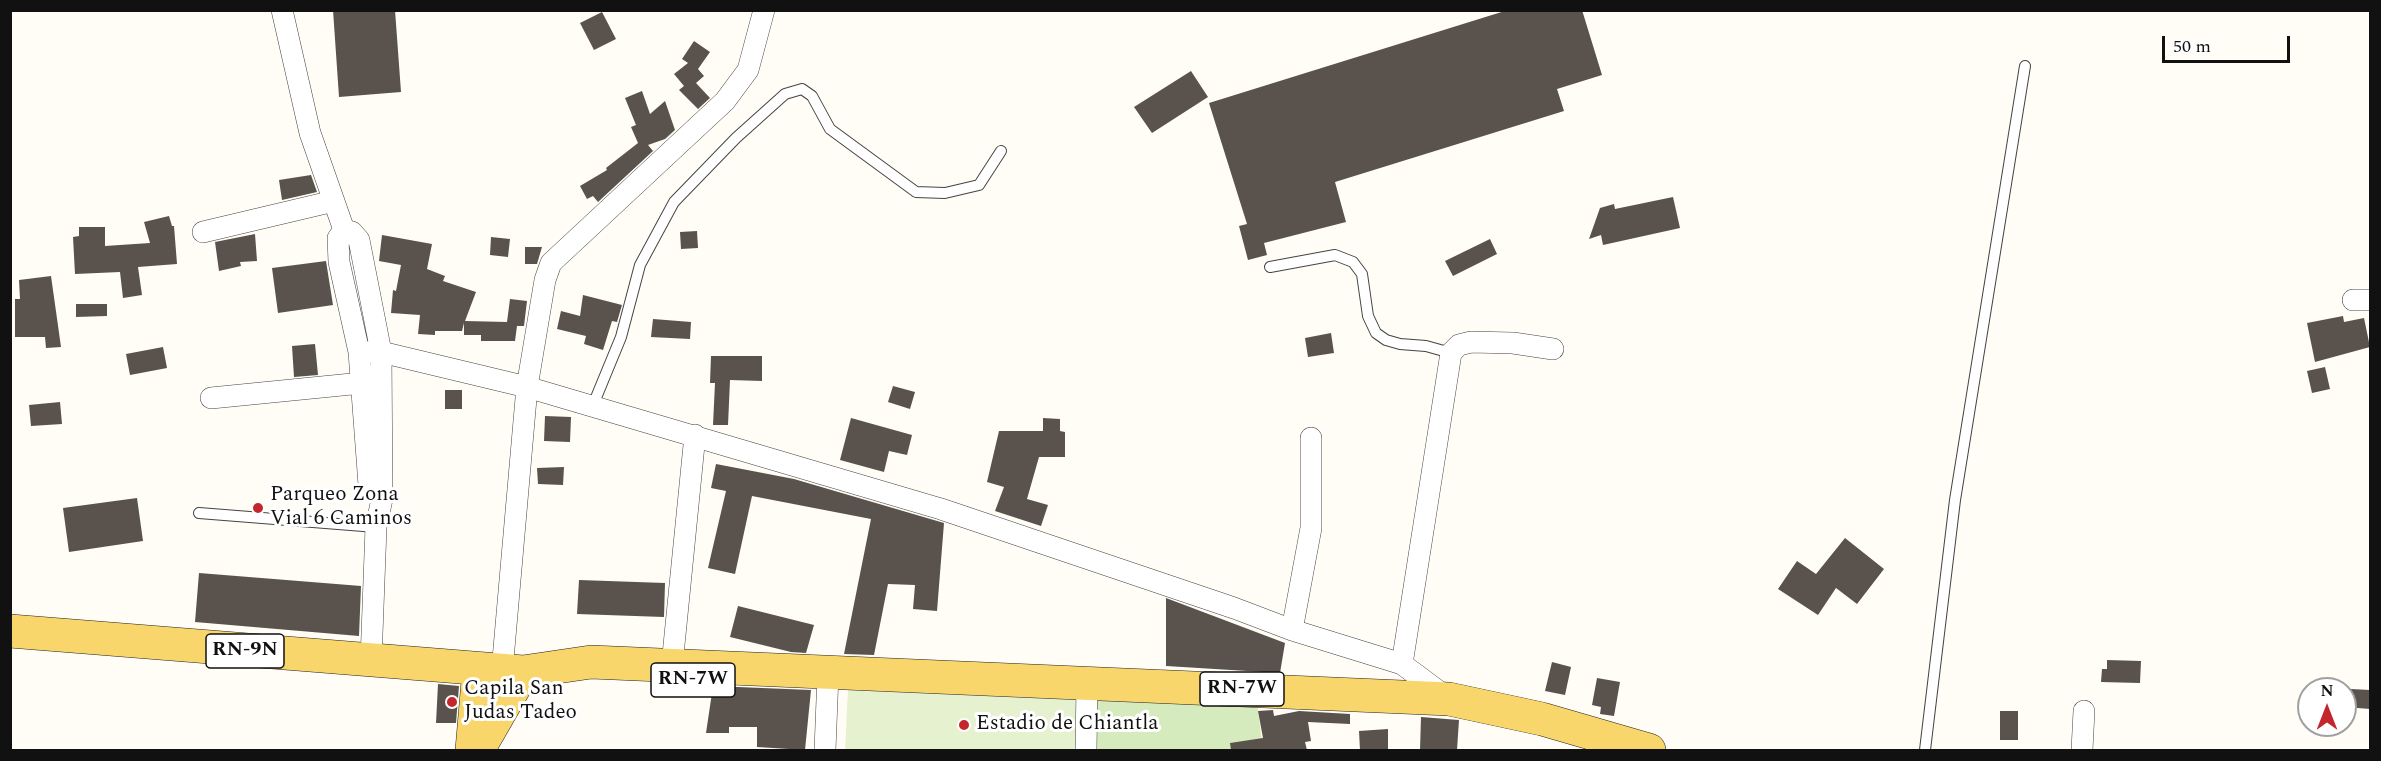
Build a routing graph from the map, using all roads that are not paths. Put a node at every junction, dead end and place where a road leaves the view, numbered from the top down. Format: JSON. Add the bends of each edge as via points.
{"nodes":[{"id":1,"x":282,"y":10,"type":"edge"},
{"id":2,"x":764,"y":10,"type":"edge"},
{"id":3,"x":2025,"y":66,"type":"dead end"},
{"id":4,"x":1001,"y":151,"type":"dead end"},
{"id":5,"x":334,"y":201,"type":"junction"},
{"id":6,"x":344,"y":230,"type":"junction"},
{"id":7,"x":203,"y":232,"type":"dead end"},
{"id":8,"x":1270,"y":267,"type":"dead end"},
{"id":9,"x":1553,"y":349,"type":"dead end"},
{"id":10,"x":359,"y":352,"type":"junction"},
{"id":11,"x":381,"y":352,"type":"junction"},
{"id":12,"x":1451,"y":353,"type":"junction"},
{"id":13,"x":362,"y":383,"type":"junction"},
{"id":14,"x":527,"y":387,"type":"junction"},
{"id":15,"x":211,"y":398,"type":"dead end"},
{"id":16,"x":592,"y":405,"type":"junction"},
{"id":17,"x":695,"y":435,"type":"junction"},
{"id":18,"x":1311,"y":438,"type":"dead end"},
{"id":19,"x":199,"y":513,"type":"dead end"},
{"id":20,"x":376,"y":524,"type":"junction"},
{"id":21,"x":1292,"y":630,"type":"junction"},
{"id":22,"x":10,"y":631,"type":"edge"},
{"id":23,"x":371,"y":661,"type":"junction"},
{"id":24,"x":1402,"y":664,"type":"junction"},
{"id":25,"x":501,"y":671,"type":"junction"},
{"id":26,"x":671,"y":672,"type":"junction"},
{"id":27,"x":828,"y":674,"type":"junction"},
{"id":28,"x":1088,"y":684,"type":"junction"},
{"id":29,"x":1449,"y":699,"type":"junction"},
{"id":30,"x":2084,"y":711,"type":"dead end"},
{"id":31,"x":472,"y":750,"type":"edge"},
{"id":32,"x":478,"y":750,"type":"edge"},
{"id":33,"x":825,"y":750,"type":"edge"},
{"id":34,"x":1086,"y":750,"type":"edge"},
{"id":35,"x":1648,"y":750,"type":"edge"},
{"id":36,"x":1925,"y":750,"type":"edge"},
{"id":37,"x":2082,"y":750,"type":"edge"}],
"edges":[{"from":1,"to":5,"type":"street","via":[[310,133]]},
{"from":2,"to":14,"type":"street","via":[[748,70],[725,102],[551,263]]},
{"from":3,"to":36,"type":"lane","via":[[1955,500]]},
{"from":4,"to":16,"type":"lane","via":[[979,185],[945,194],[916,192],[830,129],[812,96],[801,89],[785,94],[674,202],[640,265],[621,338]]},
{"from":5,"to":6,"type":"street"},
{"from":5,"to":7,"type":"street"},
{"from":6,"to":10,"type":"street","via":[[338,238],[339,262]]},
{"from":6,"to":11,"type":"street","via":[[359,240]]},
{"from":8,"to":12,"type":"lane","via":[[1335,255],[1353,262],[1362,274],[1368,316],[1376,333],[1401,344]]},
{"from":9,"to":12,"type":"street","via":[[1471,342],[1459,345]]},
{"from":10,"to":11,"type":"street"},
{"from":10,"to":13,"type":"street"},
{"from":11,"to":14,"type":"street"},
{"from":11,"to":20,"type":"street","via":[[382,500]]},
{"from":12,"to":24,"type":"street"},
{"from":13,"to":15,"type":"street"},
{"from":13,"to":20,"type":"street","via":[[370,500]]},
{"from":14,"to":16,"type":"street"},
{"from":14,"to":25,"type":"street"},
{"from":16,"to":17,"type":"street"},
{"from":17,"to":21,"type":"street","via":[[941,509]]},
{"from":17,"to":26,"type":"street"},
{"from":18,"to":21,"type":"street","via":[[1311,528]]},
{"from":19,"to":20,"type":"lane"},
{"from":20,"to":23,"type":"street"},
{"from":21,"to":24,"type":"street"},
{"from":22,"to":23,"type":"main road","number":"RN-9N"},
{"from":23,"to":25,"type":"main road","number":"RN-9N"},
{"from":24,"to":29,"type":"street"},
{"from":25,"to":26,"type":"main road","number":"RN-7W","via":[[558,669],[588,675]]},
{"from":25,"to":31,"type":"main road"},
{"from":25,"to":32,"type":"main road"},
{"from":26,"to":27,"type":"main road","number":"RN-7W","via":[[810,681]]},
{"from":27,"to":28,"type":"main road","number":"RN-7W"},
{"from":27,"to":33,"type":"street"},
{"from":28,"to":29,"type":"main road","number":"RN-7W"},
{"from":28,"to":34,"type":"street"},
{"from":29,"to":35,"type":"main road","number":"RN-7W","via":[[1542,719]]},
{"from":30,"to":37,"type":"street"}]}
